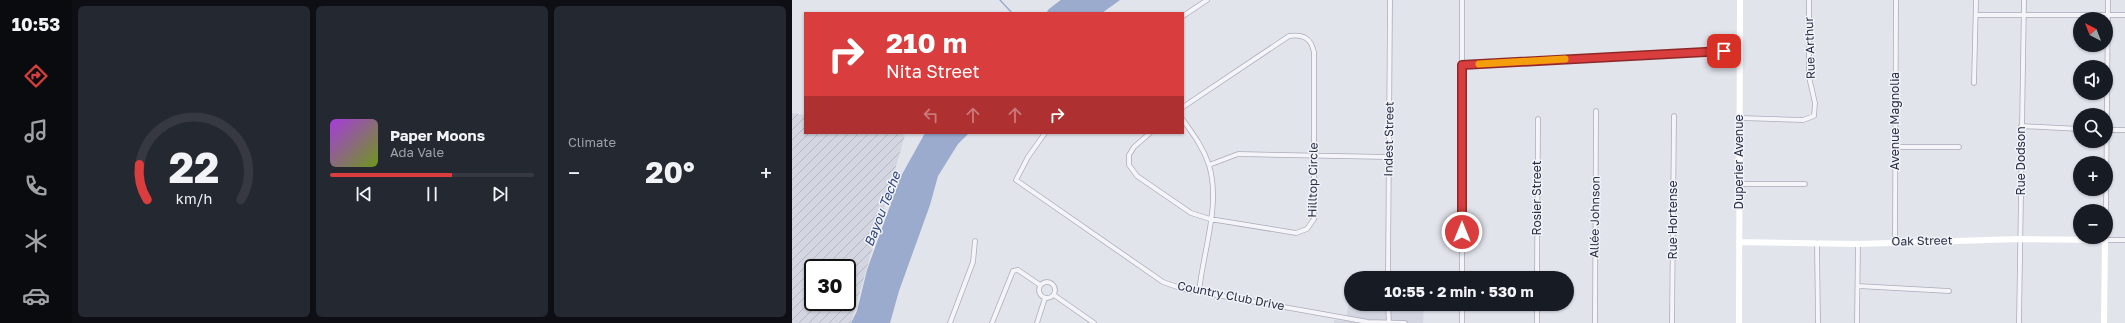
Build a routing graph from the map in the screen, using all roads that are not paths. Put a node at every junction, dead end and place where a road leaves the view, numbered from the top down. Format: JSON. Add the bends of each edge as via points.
{"nodes":[{"id":1,"x":1207,"y":0,"type":"edge"},
{"id":2,"x":1390,"y":0,"type":"edge"},
{"id":3,"x":1462,"y":0,"type":"edge"},
{"id":4,"x":1740,"y":0,"type":"edge"},
{"id":5,"x":1809,"y":0,"type":"edge"},
{"id":6,"x":1896,"y":0,"type":"edge"},
{"id":7,"x":1976,"y":0,"type":"edge"},
{"id":8,"x":2024,"y":0,"type":"edge"},
{"id":9,"x":2108,"y":0,"type":"edge"},
{"id":10,"x":2108,"y":12,"type":"edge"},
{"id":11,"x":1184,"y":15,"type":"edge"},
{"id":12,"x":1976,"y":15,"type":"junction"},
{"id":13,"x":2024,"y":15,"type":"junction"},
{"id":14,"x":2073,"y":15,"type":"edge"},
{"id":15,"x":2113,"y":15,"type":"edge"},
{"id":16,"x":2125,"y":15,"type":"edge"},
{"id":17,"x":1739,"y":50,"type":"junction"},
{"id":18,"x":2108,"y":52,"type":"edge"},
{"id":19,"x":1462,"y":65,"type":"junction"},
{"id":20,"x":1974,"y":83,"type":"dead end"},
{"id":21,"x":1184,"y":106,"type":"edge"},
{"id":22,"x":2107,"y":108,"type":"edge"},
{"id":23,"x":1596,"y":111,"type":"dead end"},
{"id":24,"x":1674,"y":116,"type":"dead end"},
{"id":25,"x":1740,"y":118,"type":"junction"},
{"id":26,"x":1538,"y":119,"type":"dead end"},
{"id":27,"x":1184,"y":121,"type":"edge"},
{"id":28,"x":2021,"y":126,"type":"junction"},
{"id":29,"x":2073,"y":128,"type":"edge"},
{"id":30,"x":2113,"y":130,"type":"edge"},
{"id":31,"x":2125,"y":130,"type":"edge"},
{"id":32,"x":1044,"y":134,"type":"edge"},
{"id":33,"x":1149,"y":134,"type":"edge"},
{"id":34,"x":1895,"y":147,"type":"junction"},
{"id":35,"x":1959,"y":147,"type":"dead end"},
{"id":36,"x":2107,"y":148,"type":"edge"},
{"id":37,"x":1313,"y":155,"type":"junction"},
{"id":38,"x":1388,"y":157,"type":"junction"},
{"id":39,"x":1209,"y":165,"type":"junction"},
{"id":40,"x":1740,"y":184,"type":"junction"},
{"id":41,"x":1805,"y":184,"type":"dead end"},
{"id":42,"x":2106,"y":204,"type":"edge"},
{"id":43,"x":1210,"y":219,"type":"junction"},
{"id":44,"x":2073,"y":239,"type":"edge"},
{"id":45,"x":2113,"y":239,"type":"edge"},
{"id":46,"x":2020,"y":240,"type":"junction"},
{"id":47,"x":2125,"y":240,"type":"edge"},
{"id":48,"x":974,"y":241,"type":"dead end"},
{"id":49,"x":1739,"y":242,"type":"junction"},
{"id":50,"x":1895,"y":242,"type":"junction"},
{"id":51,"x":1817,"y":243,"type":"junction"},
{"id":52,"x":1858,"y":244,"type":"junction"},
{"id":53,"x":2105,"y":244,"type":"edge"},
{"id":54,"x":1388,"y":271,"type":"edge"},
{"id":55,"x":1462,"y":271,"type":"edge"},
{"id":56,"x":1537,"y":271,"type":"edge"},
{"id":57,"x":1040,"y":285,"type":"junction"},
{"id":58,"x":1858,"y":286,"type":"junction"},
{"id":59,"x":1949,"y":291,"type":"dead end"},
{"id":60,"x":1199,"y":292,"type":"junction"},
{"id":61,"x":1054,"y":295,"type":"junction"},
{"id":62,"x":1045,"y":298,"type":"junction"},
{"id":63,"x":1388,"y":311,"type":"edge"},
{"id":64,"x":1462,"y":311,"type":"edge"},
{"id":65,"x":1537,"y":311,"type":"edge"},
{"id":66,"x":950,"y":323,"type":"edge"},
{"id":67,"x":992,"y":323,"type":"edge"},
{"id":68,"x":1037,"y":323,"type":"edge"},
{"id":69,"x":1094,"y":323,"type":"edge"},
{"id":70,"x":1388,"y":323,"type":"edge"},
{"id":71,"x":1404,"y":323,"type":"edge"},
{"id":72,"x":1462,"y":323,"type":"edge"},
{"id":73,"x":1537,"y":323,"type":"edge"},
{"id":74,"x":1595,"y":323,"type":"edge"},
{"id":75,"x":1672,"y":323,"type":"edge"},
{"id":76,"x":1739,"y":323,"type":"edge"},
{"id":77,"x":1818,"y":323,"type":"edge"},
{"id":78,"x":1858,"y":323,"type":"edge"},
{"id":79,"x":2019,"y":323,"type":"edge"},
{"id":80,"x":2104,"y":323,"type":"edge"}],
"edges":[{"from":1,"to":11,"type":"street"},
{"from":2,"to":38,"type":"street","name":"Indest Street"},
{"from":3,"to":19,"type":"street"},
{"from":4,"to":17,"type":"main road","name":"Duperier Avenue"},
{"from":5,"to":25,"type":"street","name":"Rue Arthur","via":[[1809,77],[1815,103],[1814,116],[1803,120]]},
{"from":6,"to":34,"type":"street","name":"Avenue Magnolia"},
{"from":7,"to":12,"type":"street"},
{"from":8,"to":13,"type":"street","name":"Rue Dodson"},
{"from":9,"to":10,"type":"street"},
{"from":12,"to":13,"type":"street"},
{"from":12,"to":20,"type":"street"},
{"from":13,"to":14,"type":"street"},
{"from":13,"to":28,"type":"street","name":"Rue Dodson"},
{"from":15,"to":16,"type":"street"},
{"from":17,"to":19,"type":"street"},
{"from":17,"to":25,"type":"main road","name":"Duperier Avenue"},
{"from":18,"to":22,"type":"street"},
{"from":19,"to":55,"type":"street"},
{"from":21,"to":37,"type":"street","name":"Hilltop Circle","via":[[1289,36],[1303,36],[1309,40],[1314,52]]},
{"from":23,"to":74,"type":"street","name":"Allée Johnson"},
{"from":24,"to":75,"type":"street","name":"Rue Hortense"},
{"from":25,"to":40,"type":"main road","name":"Duperier Avenue"},
{"from":26,"to":56,"type":"street","name":"Rosier Street"},
{"from":27,"to":39,"type":"street","via":[[1196,138]]},
{"from":28,"to":29,"type":"street"},
{"from":28,"to":46,"type":"street","name":"Rue Dodson"},
{"from":30,"to":31,"type":"street"},
{"from":32,"to":60,"type":"street","name":"Country Club Drive","via":[[1016,180],[1152,276],[1176,287]]},
{"from":33,"to":43,"type":"street","name":"Hilltop Circle","via":[[1129,155],[1132,171],[1191,213]]},
{"from":34,"to":35,"type":"street"},
{"from":34,"to":50,"type":"street","name":"Avenue Magnolia"},
{"from":36,"to":42,"type":"street"},
{"from":37,"to":38,"type":"street"},
{"from":37,"to":39,"type":"street","via":[[1238,154]]},
{"from":37,"to":43,"type":"street","name":"Hilltop Circle","via":[[1314,219],[1307,229],[1296,233]]},
{"from":38,"to":54,"type":"street","name":"Indest Street"},
{"from":39,"to":43,"type":"street","via":[[1212,201]]},
{"from":40,"to":41,"type":"street"},
{"from":40,"to":49,"type":"main road","name":"Duperier Avenue"},
{"from":43,"to":60,"type":"street"},
{"from":44,"to":46,"type":"main road","name":"Oak Street"},
{"from":45,"to":47,"type":"street"},
{"from":46,"to":50,"type":"main road","name":"Oak Street"},
{"from":46,"to":79,"type":"street","name":"Rue Dodson"},
{"from":48,"to":66,"type":"street","via":[[973,262]]},
{"from":49,"to":51,"type":"main road","name":"Oak Street"},
{"from":49,"to":76,"type":"main road","name":"Duperier Avenue"},
{"from":50,"to":52,"type":"main road","name":"Oak Street"},
{"from":51,"to":52,"type":"main road","name":"Oak Street"},
{"from":51,"to":77,"type":"street"},
{"from":52,"to":58,"type":"street"},
{"from":53,"to":80,"type":"main road"},
{"from":57,"to":61,"type":"street","via":[[1052,283],[1056,288]]},
{"from":57,"to":62,"type":"street","via":[[1040,294]]},
{"from":57,"to":67,"type":"street","via":[[1018,270],[1013,271]]},
{"from":58,"to":59,"type":"street"},
{"from":58,"to":78,"type":"street"},
{"from":60,"to":70,"type":"street","name":"Country Club Drive","via":[[1368,322]]},
{"from":61,"to":62,"type":"street"},
{"from":61,"to":69,"type":"street"},
{"from":62,"to":68,"type":"street"},
{"from":63,"to":70,"type":"street"},
{"from":64,"to":72,"type":"street"},
{"from":65,"to":73,"type":"street"},
{"from":70,"to":71,"type":"street","name":"Country Club Drive"}]}
